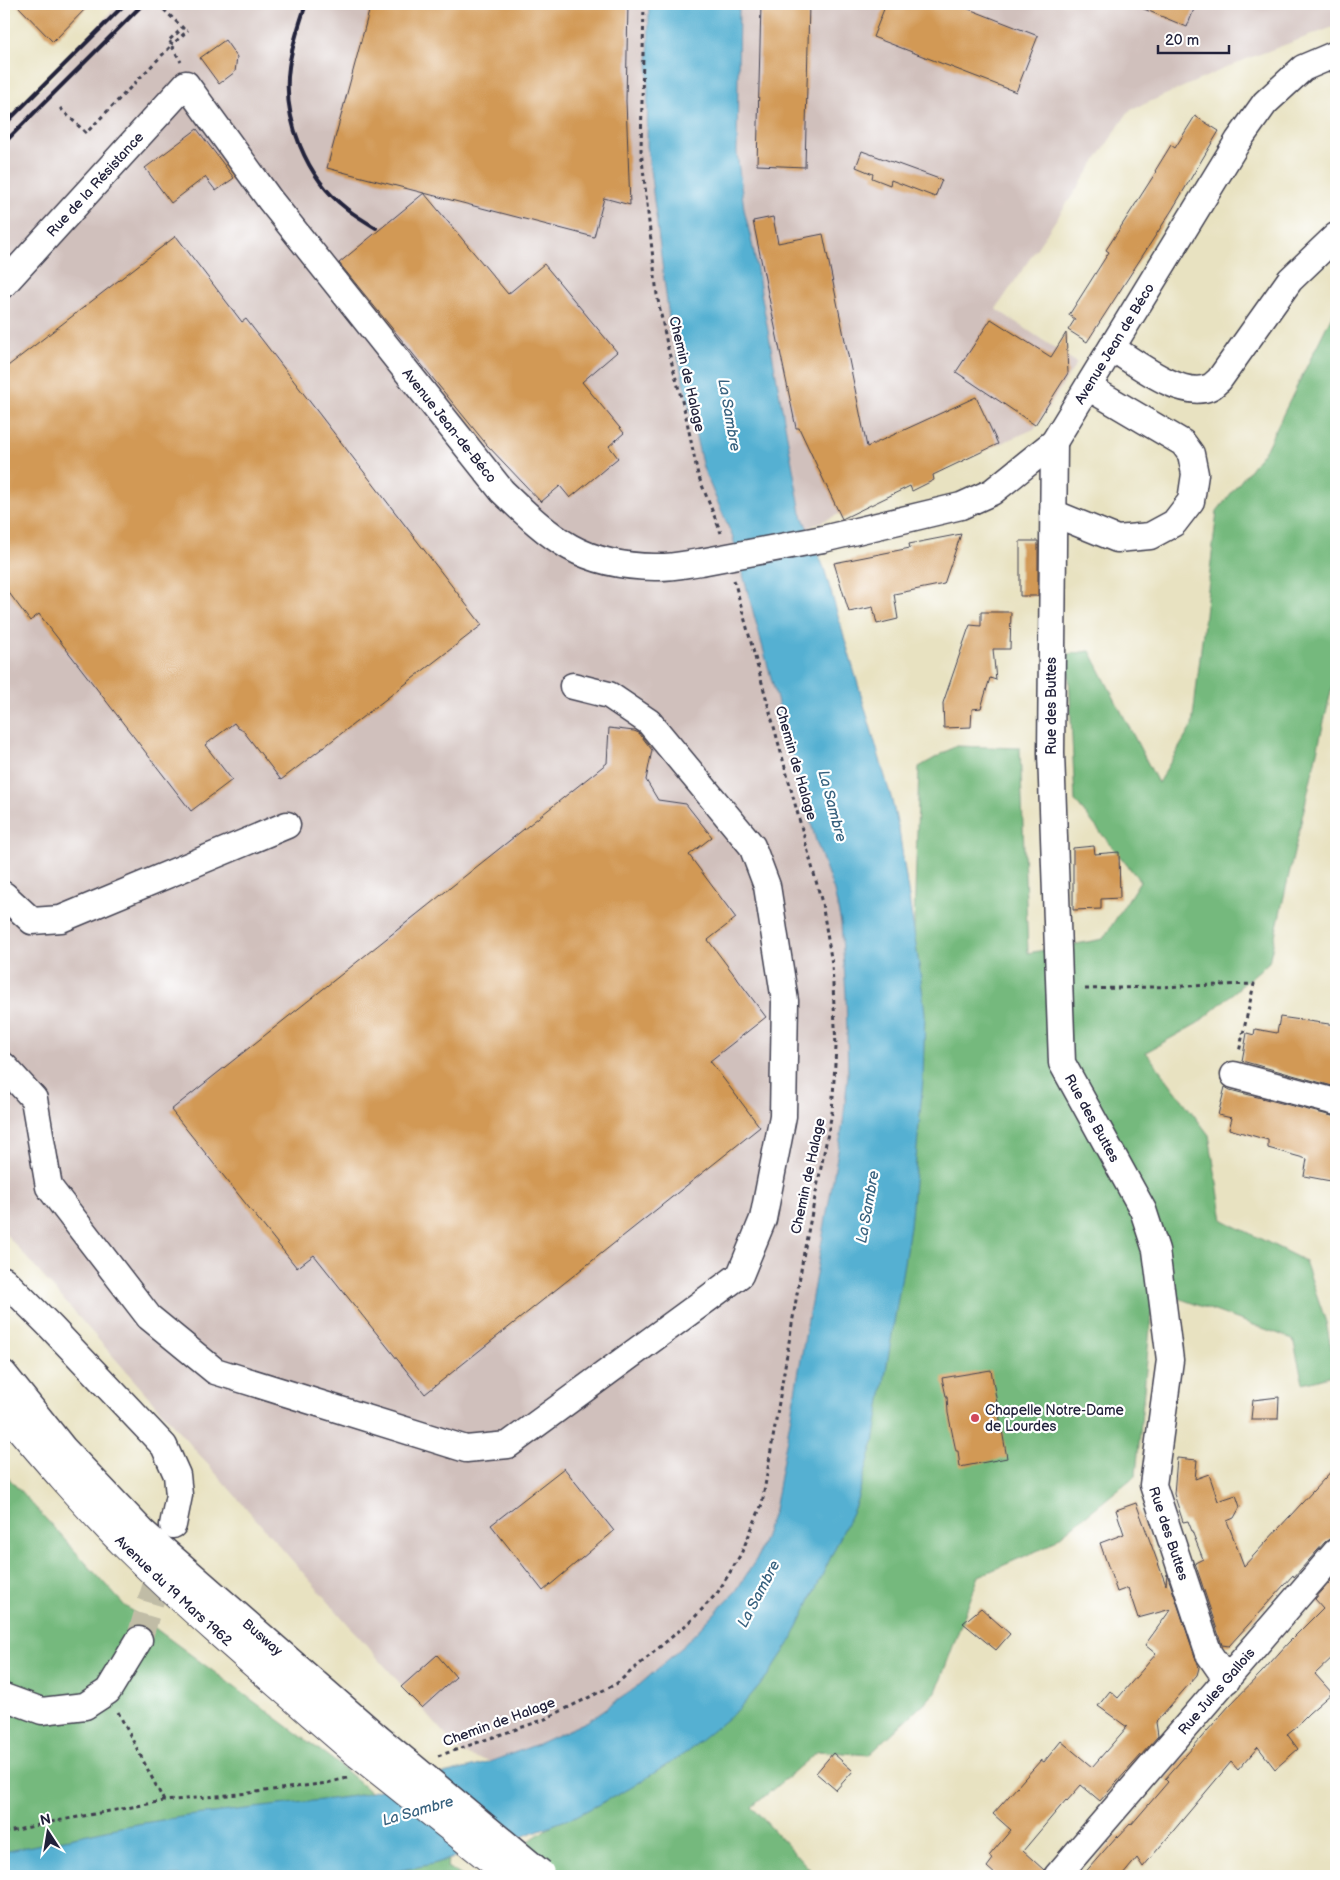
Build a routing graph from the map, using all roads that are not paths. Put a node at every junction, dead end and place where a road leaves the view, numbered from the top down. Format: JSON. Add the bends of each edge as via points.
{"nodes":[{"id":1,"x":1336,"y":54,"type":"edge"},
{"id":2,"x":186,"y":84,"type":"joint"},
{"id":3,"x":1336,"y":236,"type":"edge"},
{"id":4,"x":4,"y":284,"type":"edge"},
{"id":5,"x":1112,"y":348,"type":"junction"},
{"id":6,"x":1088,"y":387,"type":"junction"},
{"id":7,"x":1054,"y":442,"type":"junction"},
{"id":8,"x":1053,"y":513,"type":"junction"},
{"id":9,"x":823,"y":539,"type":"joint"},
{"id":10,"x":573,"y":686,"type":"dead end"},
{"id":11,"x":287,"y":825,"type":"dead end"},
{"id":12,"x":4,"y":895,"type":"edge"},
{"id":13,"x":4,"y":1066,"type":"edge"},
{"id":14,"x":1234,"y":1075,"type":"road end"},
{"id":15,"x":1336,"y":1102,"type":"edge"},
{"id":16,"x":4,"y":1280,"type":"edge"},
{"id":17,"x":4,"y":1374,"type":"edge"},
{"id":18,"x":4,"y":1410,"type":"edge"},
{"id":19,"x":173,"y":1525,"type":"dead end"},
{"id":20,"x":1336,"y":1552,"type":"edge"},
{"id":21,"x":139,"y":1640,"type":"tunnel mouth"},
{"id":22,"x":1227,"y":1680,"type":"junction"},
{"id":23,"x":4,"y":1697,"type":"edge"},
{"id":24,"x":363,"y":1756,"type":"junction"},
{"id":25,"x":1097,"y":1832,"type":"junction"},
{"id":26,"x":543,"y":1875,"type":"edge"},
{"id":27,"x":511,"y":1876,"type":"edge"},
{"id":28,"x":1057,"y":1876,"type":"edge"},
{"id":29,"x":1069,"y":1876,"type":"edge"}],
"edges":[{"from":1,"to":5,"type":"street","name":"Avenue Jean de Béco","via":[[1303,68],[1265,103],[1238,141]]},
{"from":2,"to":4,"type":"street","name":"Rue de la Résistance"},
{"from":2,"to":9,"type":"street","name":"Avenue Jean-de-Béco","bridge":true,"via":[[270,200],[502,491],[537,525],[571,549],[592,559],[657,568]]},
{"from":3,"to":5,"type":"street","via":[[1290,280],[1219,380],[1210,387],[1196,390],[1173,385]]},
{"from":5,"to":6,"type":"street","name":"Avenue Jean de Béco"},
{"from":6,"to":7,"type":"street","name":"Avenue Jean de Béco"},
{"from":6,"to":8,"type":"street","via":[[1183,443],[1190,454],[1195,474],[1191,501],[1174,523],[1150,536],[1117,539]]},
{"from":7,"to":8,"type":"street","name":"Rue des Buttes"},
{"from":7,"to":9,"type":"street","name":"Avenue Jean de Béco","via":[[992,492],[961,506]]},
{"from":8,"to":22,"type":"street","name":"Rue des Buttes","via":[[1050,753],[1062,1063],[1143,1210],[1156,1250],[1170,1360],[1153,1485],[1209,1654]]},
{"from":10,"to":13,"type":"street","via":[[609,695],[649,722],[752,846],[767,886],[785,1001],[783,1116],[763,1219],[740,1274],[508,1445],[466,1449],[215,1371],[149,1316],[49,1187],[34,1099]]},
{"from":11,"to":12,"type":"street","via":[[61,919],[32,921]]},
{"from":14,"to":15,"type":"street"},
{"from":16,"to":19,"type":"street","via":[[164,1446],[177,1475],[178,1495]]},
{"from":17,"to":24,"type":"street","name":"Busway","via":[[64,1449]]},
{"from":18,"to":24,"type":"main road","name":"Avenue du 19 Mars 1962","via":[[125,1545],[201,1616]]},
{"from":20,"to":22,"type":"street","name":"Rue Jules Gallois"},
{"from":21,"to":23,"type":"street","via":[[108,1691],[85,1706],[42,1711]]},
{"from":22,"to":25,"type":"street","name":"Rue Jules Gallois"},
{"from":24,"to":26,"type":"street","name":"Busway","bridge":true},
{"from":24,"to":27,"type":"main road","name":"Avenue du 19 Mars 1962","bridge":true},
{"from":25,"to":28,"type":"street","name":"Rue Jules Gallois"},
{"from":25,"to":29,"type":"street","name":"Rue Jules Gallois"}]}
